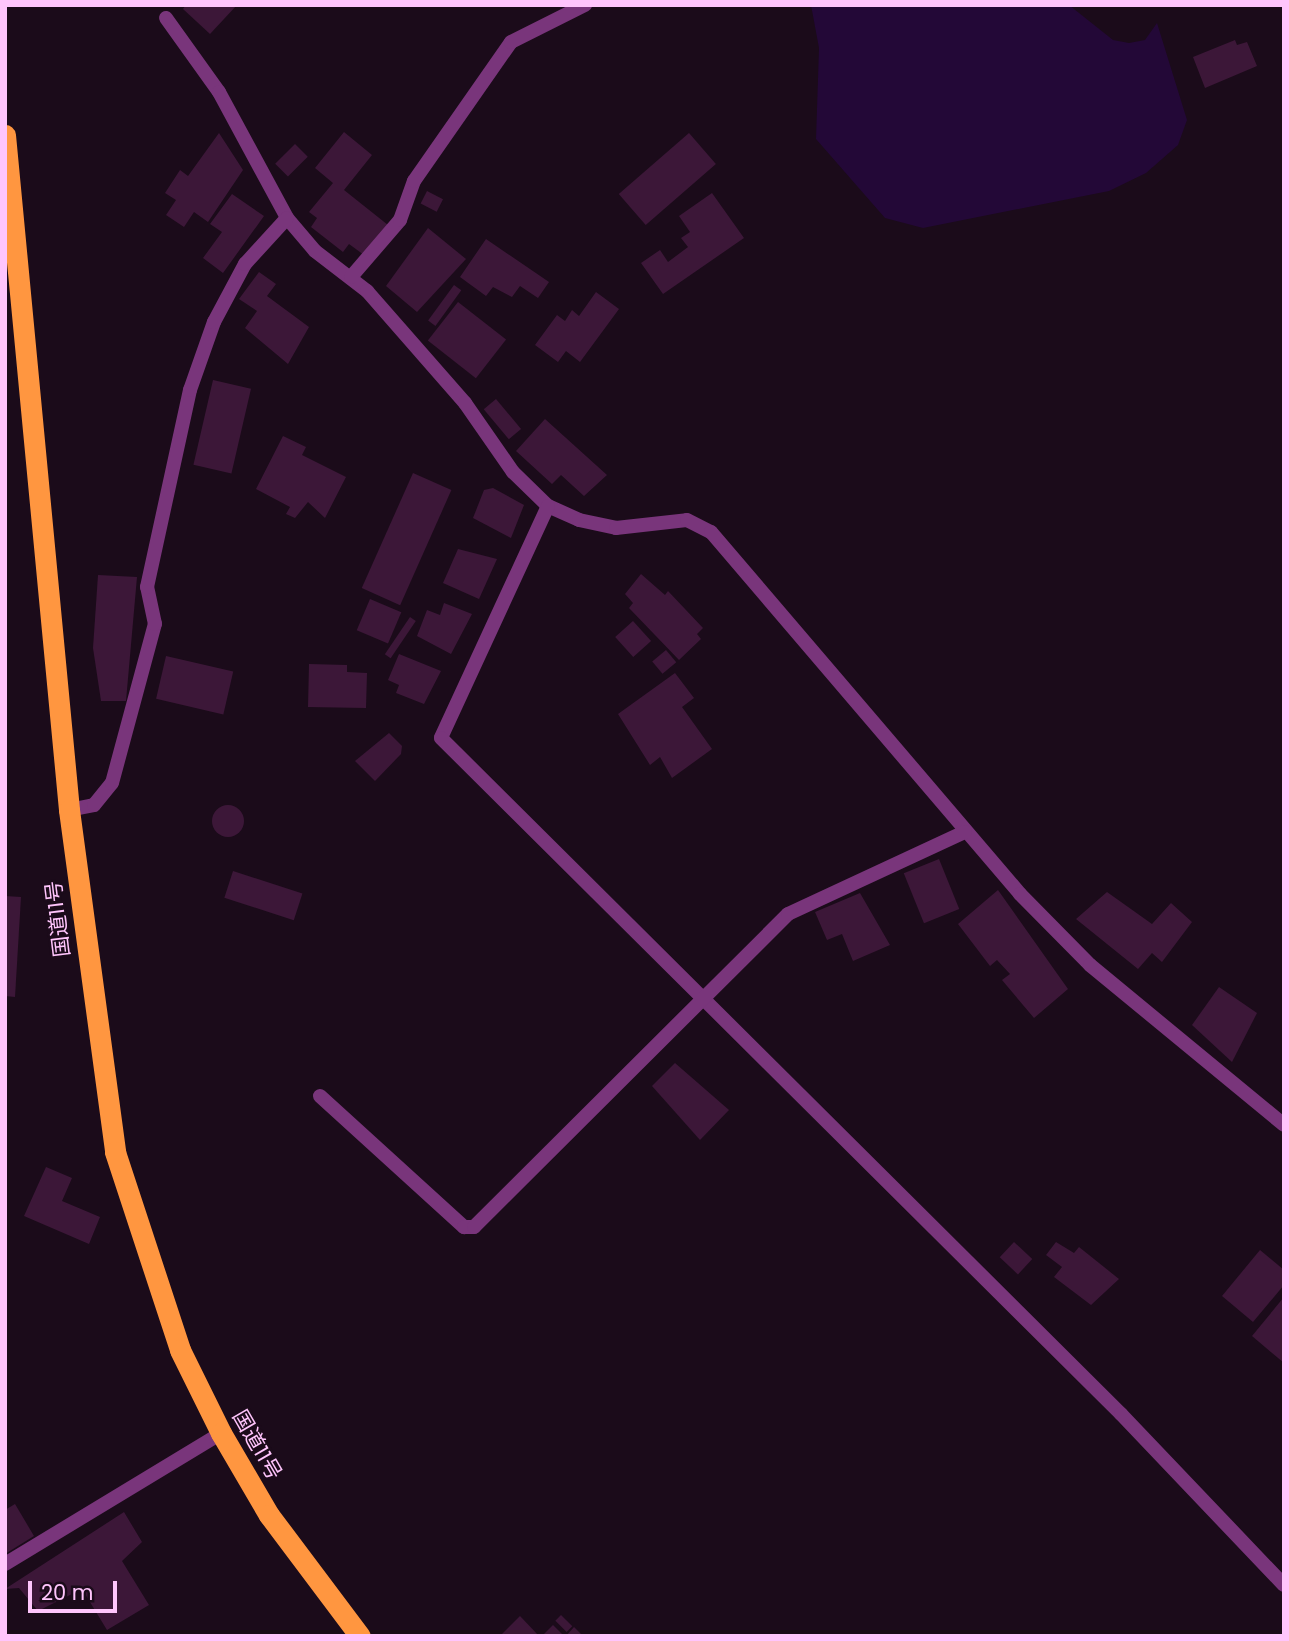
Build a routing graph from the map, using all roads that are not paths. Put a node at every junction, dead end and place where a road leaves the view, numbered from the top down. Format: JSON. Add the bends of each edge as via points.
{"nodes":[{"id":1,"x":585,"y":5,"type":"edge"},
{"id":2,"x":166,"y":18,"type":"dead end"},
{"id":3,"x":5,"y":135,"type":"edge"},
{"id":4,"x":288,"y":218,"type":"junction"},
{"id":5,"x":351,"y":276,"type":"junction"},
{"id":6,"x":548,"y":506,"type":"junction"},
{"id":7,"x":69,"y":810,"type":"junction"},
{"id":8,"x":965,"y":832,"type":"junction"},
{"id":9,"x":705,"y":996,"type":"junction"},
{"id":10,"x":320,"y":1096,"type":"dead end"},
{"id":11,"x":1284,"y":1125,"type":"edge"},
{"id":12,"x":221,"y":1433,"type":"junction"},
{"id":13,"x":5,"y":1564,"type":"edge"},
{"id":14,"x":1284,"y":1586,"type":"edge"},
{"id":15,"x":360,"y":1636,"type":"edge"}],
"edges":[{"from":1,"to":5,"type":"street","via":[[511,42],[414,181],[400,220]]},
{"from":2,"to":4,"type":"street","via":[[219,92]]},
{"from":3,"to":7,"type":"highway","name":"国道11号"},
{"from":4,"to":5,"type":"street","via":[[315,251]]},
{"from":4,"to":7,"type":"street","via":[[244,264],[214,322],[187,403],[147,587],[155,624],[112,783],[93,805]]},
{"from":5,"to":6,"type":"street"},
{"from":6,"to":8,"type":"street","via":[[616,528],[687,520],[711,532]]},
{"from":6,"to":9,"type":"street","via":[[441,738]]},
{"from":7,"to":12,"type":"highway","name":"国道11号","via":[[115,1152],[180,1350]]},
{"from":8,"to":9,"type":"street","via":[[806,901]]},
{"from":8,"to":11,"type":"street","via":[[1090,965]]},
{"from":9,"to":10,"type":"street","via":[[474,1227],[464,1227]]},
{"from":9,"to":14,"type":"street"},
{"from":12,"to":13,"type":"street"},
{"from":12,"to":15,"type":"highway","name":"国道11号","via":[[269,1515]]}]}
